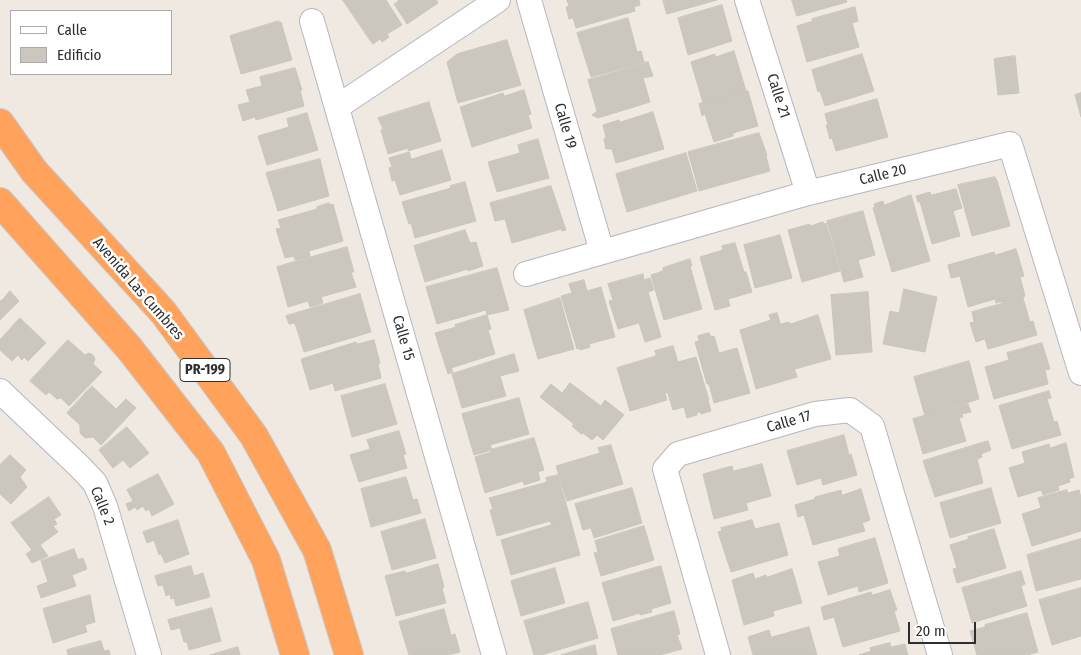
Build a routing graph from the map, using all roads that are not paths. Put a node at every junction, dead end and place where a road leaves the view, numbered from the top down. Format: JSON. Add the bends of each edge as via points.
{"nodes":[{"id":1,"x":498,"y":0,"type":"edge"},
{"id":2,"x":529,"y":0,"type":"edge"},
{"id":3,"x":748,"y":0,"type":"edge"},
{"id":4,"x":312,"y":21,"type":"dead end"},
{"id":5,"x":337,"y":107,"type":"junction"},
{"id":6,"x":0,"y":123,"type":"edge"},
{"id":7,"x":808,"y":193,"type":"junction"},
{"id":8,"x":0,"y":202,"type":"edge"},
{"id":9,"x":602,"y":252,"type":"junction"},
{"id":10,"x":526,"y":274,"type":"dead end"},
{"id":11,"x":1076,"y":339,"type":"edge"},
{"id":12,"x":1081,"y":373,"type":"edge"},
{"id":13,"x":0,"y":391,"type":"edge"},
{"id":14,"x":150,"y":655,"type":"edge"},
{"id":15,"x":294,"y":655,"type":"edge"},
{"id":16,"x":349,"y":655,"type":"edge"},
{"id":17,"x":494,"y":655,"type":"edge"},
{"id":18,"x":718,"y":655,"type":"edge"},
{"id":19,"x":940,"y":655,"type":"edge"}],
"edges":[{"from":1,"to":5,"type":"street"},
{"from":2,"to":9,"type":"street","name":"Calle 19"},
{"from":3,"to":7,"type":"street","name":"Calle 21"},
{"from":4,"to":5,"type":"street","name":"Calle 15"},
{"from":5,"to":17,"type":"street","name":"Calle 15"},
{"from":6,"to":16,"type":"highway","name":"Avenida Las Cumbres","number":"PR-199","via":[[34,171],[162,312],[254,436],[317,550]]},
{"from":7,"to":9,"type":"street","name":"Calle 20"},
{"from":7,"to":11,"type":"street","name":"Calle 20","via":[[1010,144]]},
{"from":8,"to":15,"type":"highway","number":"PR-199","via":[[130,348],[211,453],[266,560]]},
{"from":9,"to":10,"type":"street","name":"Calle 20"},
{"from":11,"to":12,"type":"street","name":"Calle 20"},
{"from":13,"to":14,"type":"street","name":"Calle 2","via":[[95,484],[105,506]]},
{"from":18,"to":19,"type":"street","name":"Calle 17","via":[[665,469],[678,454],[814,414],[850,410],[872,426]]}]}
